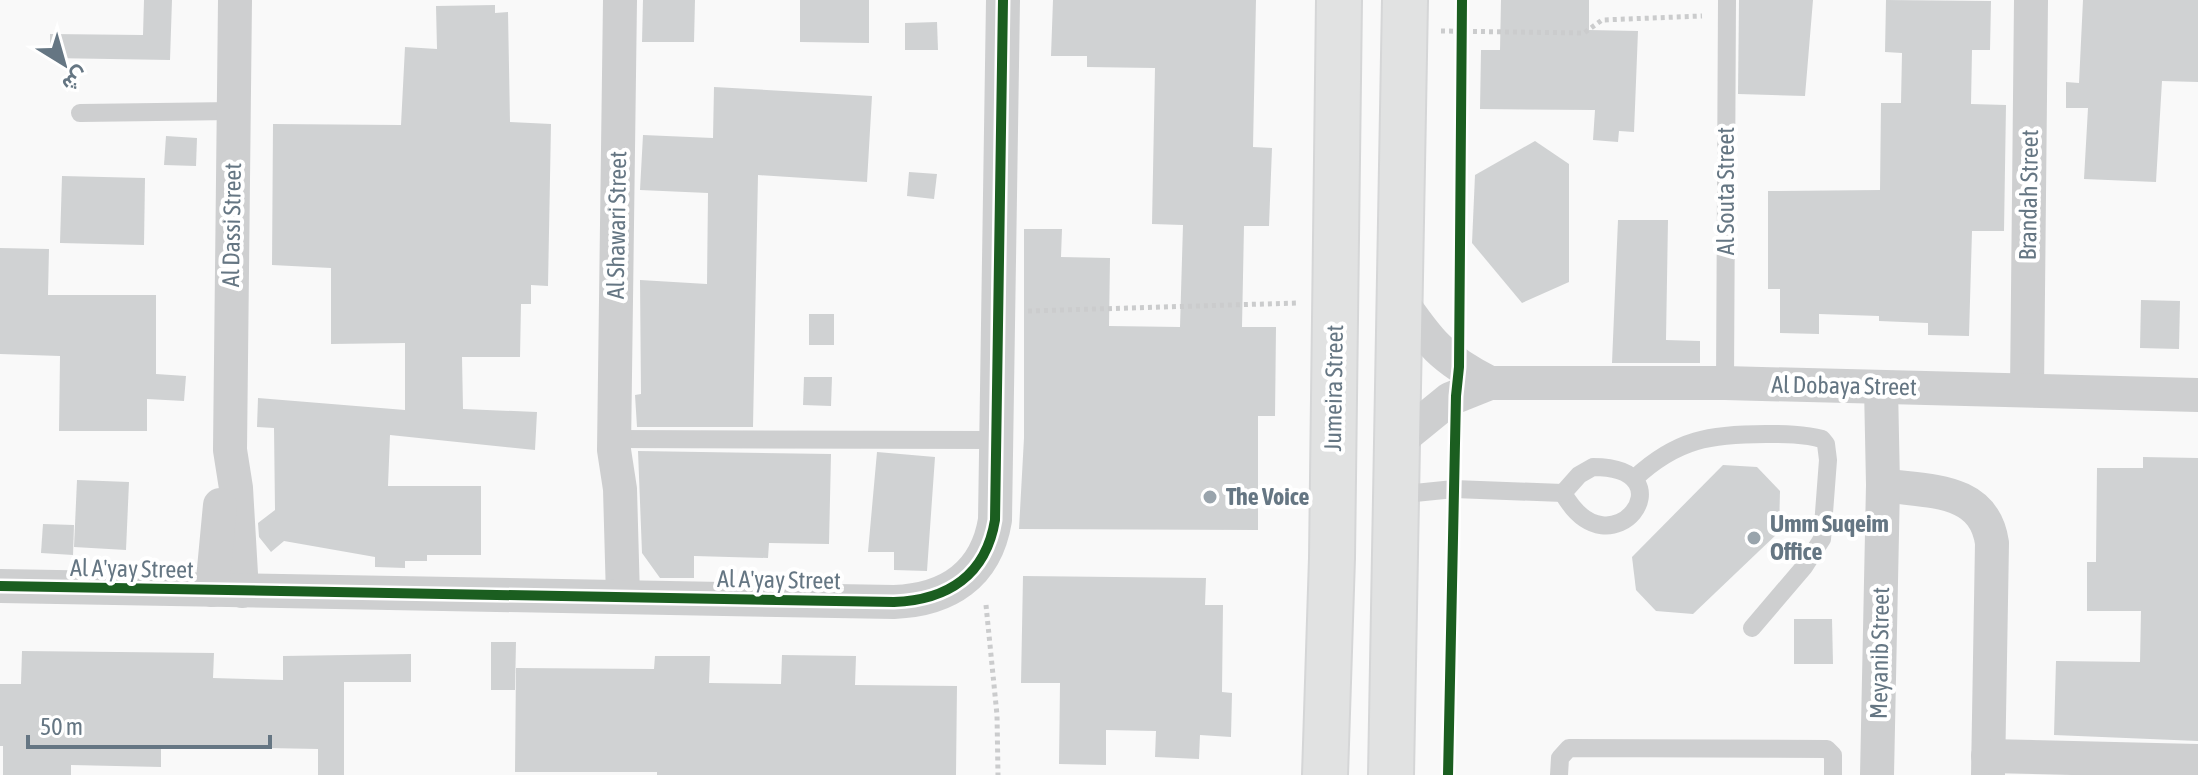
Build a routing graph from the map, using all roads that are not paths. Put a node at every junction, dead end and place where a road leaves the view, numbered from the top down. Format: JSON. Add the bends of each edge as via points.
{"nodes":[{"id":1,"x":235,"y":0,"type":"edge"},
{"id":2,"x":620,"y":0,"type":"edge"},
{"id":3,"x":1003,"y":0,"type":"edge"},
{"id":4,"x":1339,"y":0,"type":"edge"},
{"id":5,"x":2031,"y":0,"type":"edge"},
{"id":6,"x":1727,"y":8,"type":"edge"},
{"id":7,"x":1405,"y":15,"type":"edge"},
{"id":8,"x":233,"y":111,"type":"junction"},
{"id":9,"x":80,"y":113,"type":"dead end"},
{"id":10,"x":1399,"y":298,"type":"junction"},
{"id":11,"x":1490,"y":383,"type":"junction"},
{"id":12,"x":1725,"y":383,"type":"junction"},
{"id":13,"x":1881,"y":387,"type":"junction"},
{"id":14,"x":2027,"y":390,"type":"junction"},
{"id":15,"x":2198,"y":395,"type":"edge"},
{"id":16,"x":997,"y":440,"type":"junction"},
{"id":17,"x":1396,"y":443,"type":"junction"},
{"id":18,"x":614,"y":445,"type":"junction"},
{"id":19,"x":1635,"y":478,"type":"junction"},
{"id":20,"x":1883,"y":485,"type":"junction"},
{"id":21,"x":1563,"y":493,"type":"junction"},
{"id":22,"x":1395,"y":495,"type":"junction"},
{"id":23,"x":0,"y":586,"type":"edge"},
{"id":24,"x":227,"y":590,"type":"junction"},
{"id":25,"x":610,"y":597,"type":"junction"},
{"id":26,"x":1752,"y":628,"type":"dead end"},
{"id":27,"x":2198,"y":761,"type":"edge"},
{"id":28,"x":1988,"y":766,"type":"edge"},
{"id":29,"x":1325,"y":775,"type":"edge"},
{"id":30,"x":1391,"y":775,"type":"edge"},
{"id":31,"x":1559,"y":775,"type":"edge"},
{"id":32,"x":1833,"y":775,"type":"edge"},
{"id":33,"x":1877,"y":775,"type":"edge"}],
"edges":[{"from":1,"to":8,"type":"street","name":"Al Dassi Street"},
{"from":2,"to":18,"type":"street","name":"Al Shawari Street"},
{"from":3,"to":16,"type":"street"},
{"from":4,"to":29,"type":"main road","name":"Jumeira Street"},
{"from":5,"to":14,"type":"street","name":"Brandah Street"},
{"from":6,"to":12,"type":"lane","name":"Al Souta Street"},
{"from":7,"to":10,"type":"main road"},
{"from":8,"to":9,"type":"lane"},
{"from":8,"to":24,"type":"street","name":"Al Dassi Street","via":[[230,450],[236,488]]},
{"from":10,"to":11,"type":"street","via":[[1445,357]]},
{"from":10,"to":17,"type":"main road"},
{"from":11,"to":12,"type":"street","name":"Al Dobaya Street"},
{"from":11,"to":17,"type":"street","name":"Al Dobaya Street","via":[[1450,399]]},
{"from":12,"to":13,"type":"street","name":"Al Dobaya Street"},
{"from":13,"to":14,"type":"street","name":"Al Dobaya Street"},
{"from":13,"to":20,"type":"street","name":"Meyanib Street"},
{"from":14,"to":15,"type":"street","name":"Al Dobaya Street"},
{"from":16,"to":18,"type":"lane"},
{"from":16,"to":25,"type":"street","name":"Al A'yay Street","via":[[991,543],[981,563],[948,589],[912,601]]},
{"from":17,"to":22,"type":"main road"},
{"from":18,"to":25,"type":"street","name":"Al Shawari Street","via":[[620,489]]},
{"from":19,"to":21,"type":"lane","via":[[1622,469],[1593,467]]},
{"from":19,"to":21,"type":"lane","via":[[1637,505],[1619,523],[1584,520]]},
{"from":19,"to":26,"type":"lane","via":[[1665,455],[1719,434],[1793,435],[1826,444],[1822,539]]},
{"from":20,"to":28,"type":"street","via":[[1970,502],[1990,527]]},
{"from":20,"to":33,"type":"street","name":"Meyanib Street"},
{"from":21,"to":22,"type":"lane","via":[[1454,489]]},
{"from":22,"to":30,"type":"main road"},
{"from":23,"to":24,"type":"street","name":"Al A'yay Street"},
{"from":24,"to":25,"type":"street","name":"Al A'yay Street"},
{"from":27,"to":28,"type":"street"},
{"from":31,"to":32,"type":"lane","via":[[1560,758],[1569,748],[1585,748],[1827,749],[1833,755]]}]}
